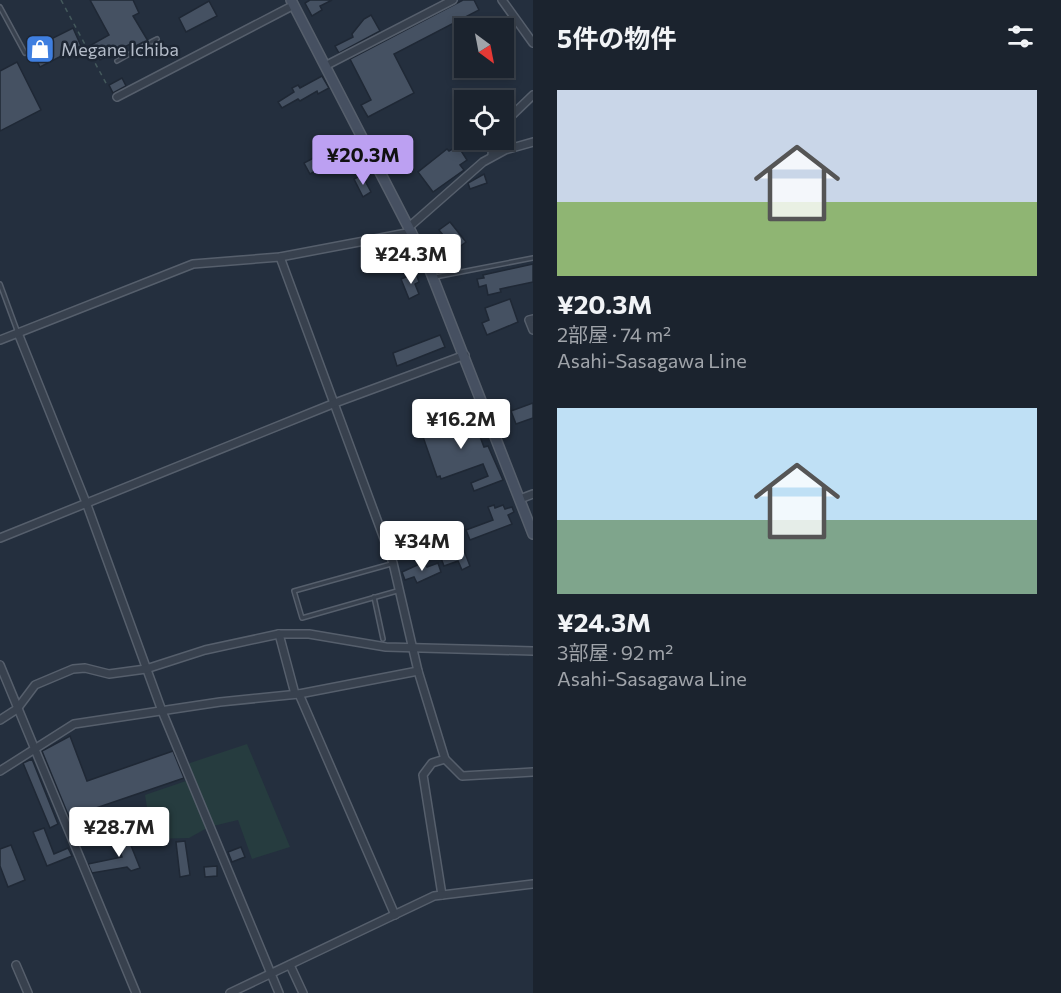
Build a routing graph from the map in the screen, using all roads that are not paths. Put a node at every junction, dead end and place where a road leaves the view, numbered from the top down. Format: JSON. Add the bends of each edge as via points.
{"nodes":[{"id":1,"x":453,"y":0,"type":"edge"},
{"id":2,"x":502,"y":0,"type":"edge"},
{"id":3,"x":292,"y":2,"type":"edge"},
{"id":4,"x":0,"y":7,"type":"edge"},
{"id":5,"x":157,"y":39,"type":"dead end"},
{"id":6,"x":151,"y":42,"type":"dead end"},
{"id":7,"x":533,"y":43,"type":"edge"},
{"id":8,"x":144,"y":46,"type":"dead end"},
{"id":9,"x":25,"y":53,"type":"dead end"},
{"id":10,"x":117,"y":61,"type":"dead end"},
{"id":11,"x":325,"y":66,"type":"junction"},
{"id":12,"x":533,"y":95,"type":"edge"},
{"id":13,"x":117,"y":97,"type":"dead end"},
{"id":14,"x":514,"y":113,"type":"edge"},
{"id":15,"x":533,"y":142,"type":"edge"},
{"id":16,"x":492,"y":150,"type":"edge"},
{"id":17,"x":492,"y":156,"type":"junction"},
{"id":18,"x":411,"y":229,"type":"junction"},
{"id":19,"x":280,"y":256,"type":"junction"},
{"id":20,"x":533,"y":258,"type":"edge"},
{"id":21,"x":434,"y":277,"type":"junction"},
{"id":22,"x":0,"y":284,"type":"edge"},
{"id":23,"x":533,"y":319,"type":"edge"},
{"id":24,"x":533,"y":330,"type":"edge"},
{"id":25,"x":18,"y":333,"type":"junction"},
{"id":26,"x":0,"y":340,"type":"edge"},
{"id":27,"x":465,"y":356,"type":"junction"},
{"id":28,"x":335,"y":404,"type":"junction"},
{"id":29,"x":533,"y":494,"type":"edge"},
{"id":30,"x":520,"y":499,"type":"junction"},
{"id":31,"x":87,"y":505,"type":"junction"},
{"id":32,"x":533,"y":534,"type":"edge"},
{"id":33,"x":0,"y":538,"type":"edge"},
{"id":34,"x":393,"y":563,"type":"junction"},
{"id":35,"x":400,"y":590,"type":"junction"},
{"id":36,"x":374,"y":597,"type":"junction"},
{"id":37,"x":279,"y":634,"type":"junction"},
{"id":38,"x":383,"y":639,"type":"dead end"},
{"id":39,"x":414,"y":649,"type":"junction"},
{"id":40,"x":533,"y":651,"type":"edge"},
{"id":41,"x":0,"y":666,"type":"edge"},
{"id":42,"x":146,"y":669,"type":"junction"},
{"id":43,"x":418,"y":671,"type":"junction"},
{"id":44,"x":297,"y":694,"type":"junction"},
{"id":45,"x":17,"y":709,"type":"junction"},
{"id":46,"x":162,"y":711,"type":"junction"},
{"id":47,"x":0,"y":720,"type":"edge"},
{"id":48,"x":33,"y":749,"type":"junction"},
{"id":49,"x":445,"y":759,"type":"junction"},
{"id":50,"x":0,"y":771,"type":"edge"},
{"id":51,"x":533,"y":772,"type":"edge"},
{"id":52,"x":533,"y":884,"type":"edge"},
{"id":53,"x":442,"y":895,"type":"junction"},
{"id":54,"x":394,"y":915,"type":"junction"},
{"id":55,"x":16,"y":965,"type":"dead end"},
{"id":56,"x":290,"y":965,"type":"junction"},
{"id":57,"x":270,"y":974,"type":"junction"},
{"id":58,"x":28,"y":993,"type":"edge"},
{"id":59,"x":136,"y":993,"type":"edge"},
{"id":60,"x":230,"y":993,"type":"edge"},
{"id":61,"x":279,"y":993,"type":"edge"},
{"id":62,"x":303,"y":993,"type":"edge"}],
"edges":[{"from":1,"to":11,"type":"street"},
{"from":2,"to":7,"type":"street"},
{"from":3,"to":11,"type":"main road"},
{"from":3,"to":13,"type":"street"},
{"from":4,"to":9,"type":"lane"},
{"from":5,"to":6,"type":"lane"},
{"from":8,"to":10,"type":"lane"},
{"from":11,"to":18,"type":"main road"},
{"from":12,"to":14,"type":"street"},
{"from":15,"to":17,"type":"street"},
{"from":16,"to":17,"type":"street"},
{"from":17,"to":18,"type":"street"},
{"from":18,"to":19,"type":"street","via":[[373,241]]},
{"from":18,"to":21,"type":"main road"},
{"from":19,"to":25,"type":"street","via":[[193,264]]},
{"from":19,"to":28,"type":"street"},
{"from":20,"to":21,"type":"lane"},
{"from":21,"to":27,"type":"main road"},
{"from":22,"to":25,"type":"lane"},
{"from":23,"to":24,"type":"street","via":[[529,320]]},
{"from":25,"to":26,"type":"street"},
{"from":25,"to":31,"type":"street"},
{"from":27,"to":28,"type":"street"},
{"from":27,"to":30,"type":"main road"},
{"from":28,"to":31,"type":"street"},
{"from":28,"to":34,"type":"street"},
{"from":29,"to":30,"type":"street"},
{"from":30,"to":32,"type":"main road"},
{"from":31,"to":33,"type":"street"},
{"from":31,"to":42,"type":"street"},
{"from":34,"to":35,"type":"street"},
{"from":34,"to":36,"type":"lane","via":[[294,591],[302,618]]},
{"from":35,"to":36,"type":"lane"},
{"from":35,"to":39,"type":"street"},
{"from":36,"to":38,"type":"lane"},
{"from":37,"to":39,"type":"street","via":[[309,634]]},
{"from":37,"to":42,"type":"street","via":[[205,650]]},
{"from":37,"to":44,"type":"street"},
{"from":39,"to":40,"type":"street"},
{"from":39,"to":43,"type":"street"},
{"from":41,"to":45,"type":"street"},
{"from":42,"to":45,"type":"street","via":[[110,674],[73,669],[35,685]]},
{"from":42,"to":46,"type":"street"},
{"from":43,"to":44,"type":"street"},
{"from":43,"to":49,"type":"street"},
{"from":44,"to":46,"type":"street"},
{"from":44,"to":54,"type":"street"},
{"from":45,"to":47,"type":"street"},
{"from":45,"to":48,"type":"street"},
{"from":46,"to":48,"type":"street","via":[[74,724]]},
{"from":46,"to":57,"type":"street"},
{"from":48,"to":50,"type":"street"},
{"from":48,"to":59,"type":"street"},
{"from":49,"to":51,"type":"street","via":[[462,776]]},
{"from":49,"to":53,"type":"street","via":[[432,763],[423,775]]},
{"from":52,"to":53,"type":"street"},
{"from":53,"to":54,"type":"street"},
{"from":54,"to":56,"type":"street"},
{"from":55,"to":58,"type":"street"},
{"from":56,"to":57,"type":"street"},
{"from":56,"to":62,"type":"street"},
{"from":57,"to":60,"type":"street"},
{"from":57,"to":61,"type":"street"}]}
